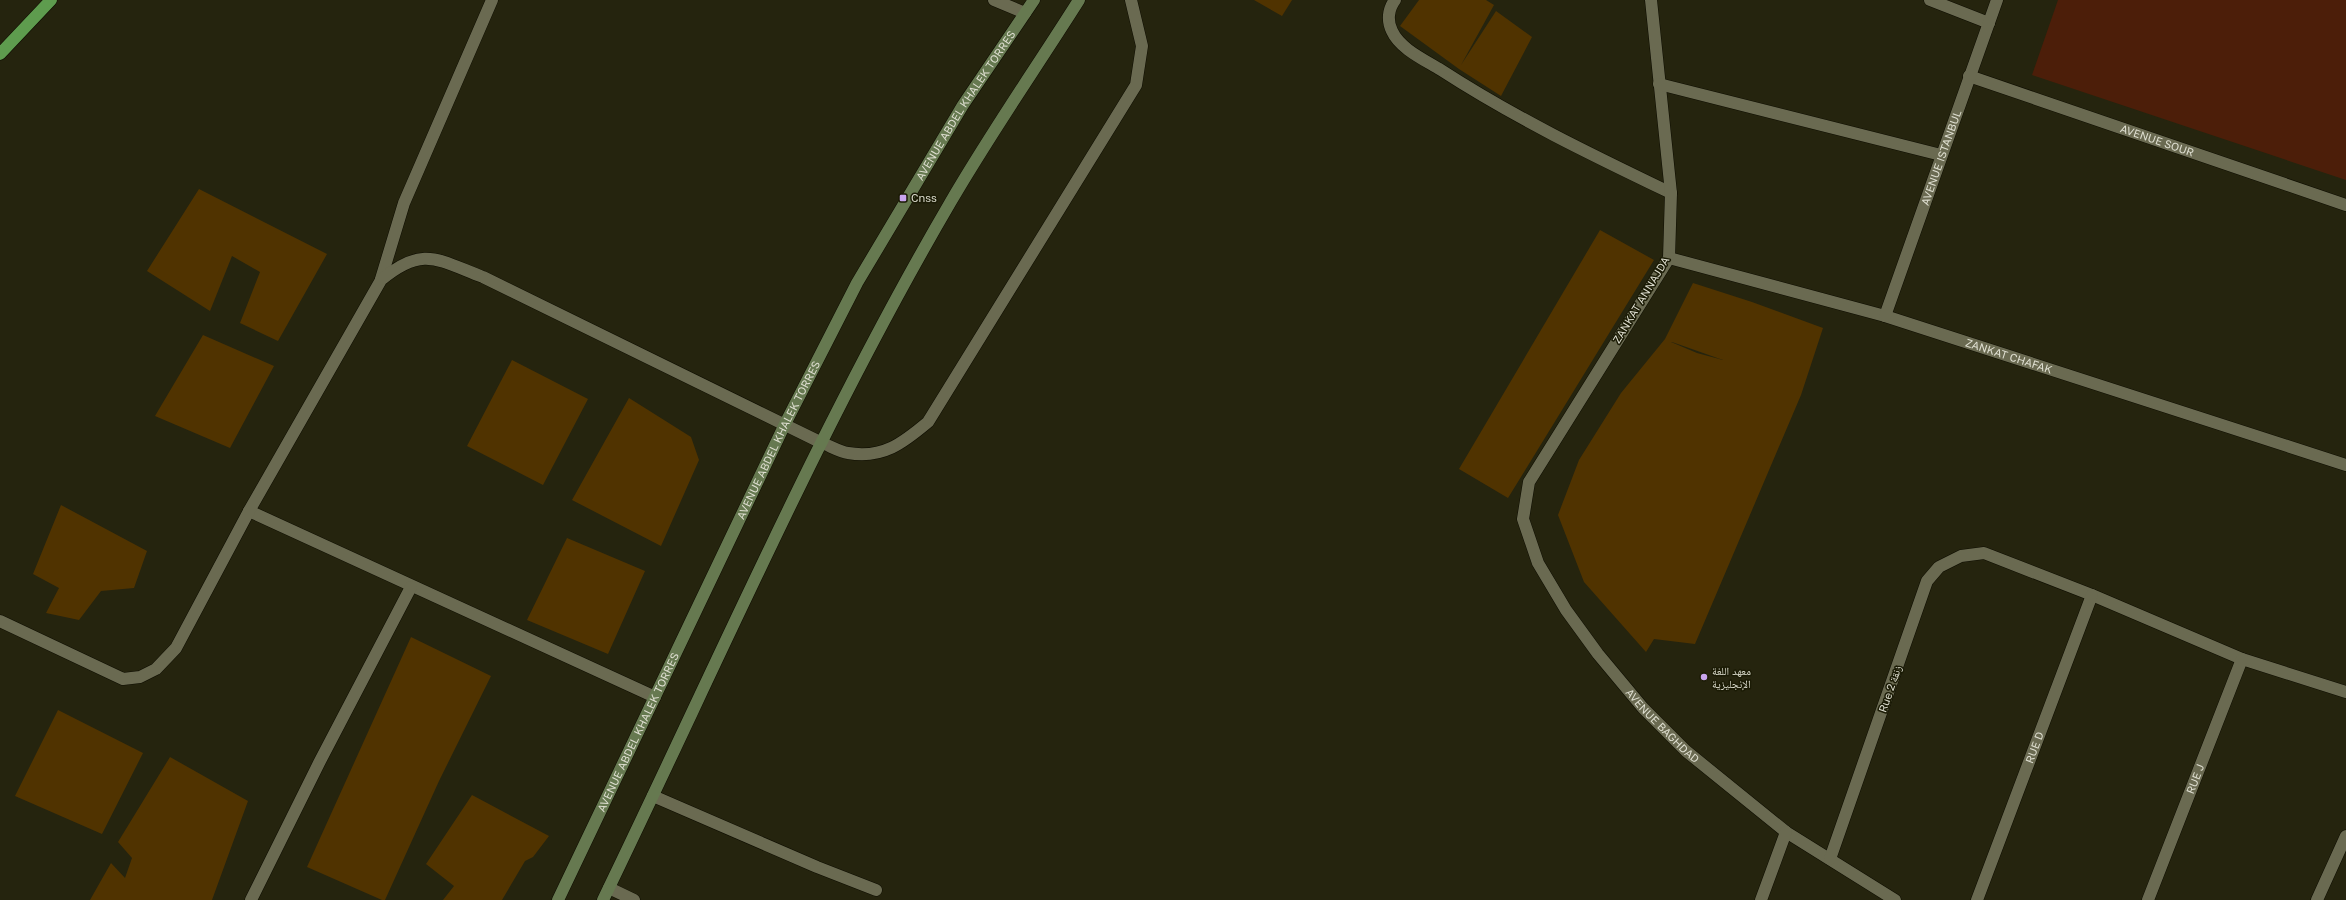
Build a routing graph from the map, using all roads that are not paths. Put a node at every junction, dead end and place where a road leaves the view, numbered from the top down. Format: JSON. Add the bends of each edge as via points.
{"nodes":[{"id":1,"x":51,"y":0,"type":"edge"},
{"id":2,"x":492,"y":0,"type":"edge"},
{"id":3,"x":994,"y":0,"type":"edge"},
{"id":4,"x":1034,"y":0,"type":"edge"},
{"id":5,"x":1079,"y":0,"type":"edge"},
{"id":6,"x":1131,"y":0,"type":"edge"},
{"id":7,"x":1395,"y":0,"type":"edge"},
{"id":8,"x":1651,"y":0,"type":"edge"},
{"id":9,"x":1930,"y":0,"type":"edge"},
{"id":10,"x":1997,"y":0,"type":"edge"},
{"id":11,"x":1025,"y":13,"type":"junction"},
{"id":12,"x":1989,"y":23,"type":"junction"},
{"id":13,"x":0,"y":54,"type":"edge"},
{"id":14,"x":1969,"y":76,"type":"junction"},
{"id":15,"x":1659,"y":84,"type":"junction"},
{"id":16,"x":1941,"y":155,"type":"junction"},
{"id":17,"x":1671,"y":193,"type":"junction"},
{"id":18,"x":2346,"y":205,"type":"edge"},
{"id":19,"x":1669,"y":258,"type":"junction"},
{"id":20,"x":381,"y":280,"type":"junction"},
{"id":21,"x":1884,"y":316,"type":"junction"},
{"id":22,"x":785,"y":424,"type":"junction"},
{"id":23,"x":822,"y":443,"type":"junction"},
{"id":24,"x":2346,"y":465,"type":"edge"},
{"id":25,"x":1529,"y":482,"type":"joint"},
{"id":26,"x":249,"y":511,"type":"junction"},
{"id":27,"x":411,"y":587,"type":"junction"},
{"id":28,"x":2092,"y":595,"type":"junction"},
{"id":29,"x":0,"y":621,"type":"edge"},
{"id":30,"x":2242,"y":659,"type":"junction"},
{"id":31,"x":2346,"y":692,"type":"edge"},
{"id":32,"x":655,"y":697,"type":"junction"},
{"id":33,"x":653,"y":796,"type":"junction"},
{"id":34,"x":1786,"y":832,"type":"junction"},
{"id":35,"x":2346,"y":836,"type":"edge"},
{"id":36,"x":1830,"y":859,"type":"junction"},
{"id":37,"x":609,"y":888,"type":"junction"},
{"id":38,"x":876,"y":890,"type":"dead end"},
{"id":39,"x":251,"y":900,"type":"edge"},
{"id":40,"x":558,"y":900,"type":"edge"},
{"id":41,"x":603,"y":900,"type":"edge"},
{"id":42,"x":634,"y":900,"type":"edge"},
{"id":43,"x":1762,"y":900,"type":"edge"},
{"id":44,"x":1894,"y":900,"type":"edge"},
{"id":45,"x":1977,"y":900,"type":"edge"},
{"id":46,"x":2148,"y":900,"type":"edge"},
{"id":47,"x":2317,"y":900,"type":"edge"}],
"edges":[{"from":1,"to":13,"type":"highway"},
{"from":2,"to":20,"type":"street","via":[[404,203]]},
{"from":3,"to":11,"type":"street"},
{"from":4,"to":11,"type":"main road","name":"AVENUE ABDEL KHALEK TORRES"},
{"from":5,"to":23,"type":"main road","via":[[950,202]]},
{"from":6,"to":23,"type":"street","via":[[1142,46],[1136,84],[928,422],[906,442],[884,453],[848,453]]},
{"from":7,"to":17,"type":"street","via":[[1388,18],[1392,32],[1405,47],[1486,99],[1557,138]]},
{"from":8,"to":15,"type":"street","name":"ZANKAT ANNAJDA"},
{"from":9,"to":12,"type":"street"},
{"from":10,"to":12,"type":"street","name":"AVENUE ISTANBUL"},
{"from":11,"to":22,"type":"main road","name":"AVENUE ABDEL KHALEK TORRES","via":[[963,105],[913,187],[857,283]]},
{"from":12,"to":14,"type":"street","name":"AVENUE ISTANBUL"},
{"from":14,"to":16,"type":"street","name":"AVENUE ISTANBUL"},
{"from":14,"to":18,"type":"street","name":"AVENUE SOUR"},
{"from":15,"to":16,"type":"street"},
{"from":15,"to":17,"type":"street","name":"ZANKAT ANNAJDA"},
{"from":16,"to":21,"type":"street","name":"AVENUE ISTANBUL"},
{"from":17,"to":19,"type":"street","name":"ZANKAT ANNAJDA"},
{"from":19,"to":21,"type":"street","name":"ZANKAT CHAFAK"},
{"from":19,"to":25,"type":"street","name":"ZANKAT ANNAJDA"},
{"from":20,"to":22,"type":"street","via":[[396,267],[413,259],[433,258],[483,277]]},
{"from":20,"to":26,"type":"street"},
{"from":21,"to":24,"type":"street","name":"ZANKAT CHAFAK"},
{"from":22,"to":23,"type":"street"},
{"from":22,"to":32,"type":"main road","name":"AVENUE ABDEL KHALEK TORRES"},
{"from":23,"to":33,"type":"main road","via":[[782,521]]},
{"from":25,"to":34,"type":"street","name":"AVENUE BAGHDAD","via":[[1523,520],[1538,563],[1566,610],[1598,654],[1643,708],[1686,751]]},
{"from":26,"to":27,"type":"street"},
{"from":26,"to":29,"type":"street","via":[[176,648],[156,669],[140,677],[123,678]]},
{"from":27,"to":32,"type":"street"},
{"from":27,"to":39,"type":"street"},
{"from":28,"to":30,"type":"street"},
{"from":28,"to":36,"type":"street","name":"Rue 2 زنقة","via":[[1984,553],[1960,556],[1939,567],[1927,581]]},
{"from":28,"to":45,"type":"street","name":"RUE D"},
{"from":30,"to":31,"type":"street"},
{"from":30,"to":46,"type":"street","name":"RUE J"},
{"from":32,"to":40,"type":"main road","name":"AVENUE ABDEL KHALEK TORRES"},
{"from":33,"to":37,"type":"main road"},
{"from":33,"to":38,"type":"street"},
{"from":34,"to":36,"type":"street","name":"AVENUE BAGHDAD"},
{"from":34,"to":43,"type":"street"},
{"from":35,"to":47,"type":"street"},
{"from":36,"to":44,"type":"street","name":"AVENUE BAGHDAD"},
{"from":37,"to":41,"type":"main road"},
{"from":37,"to":42,"type":"street"}]}
